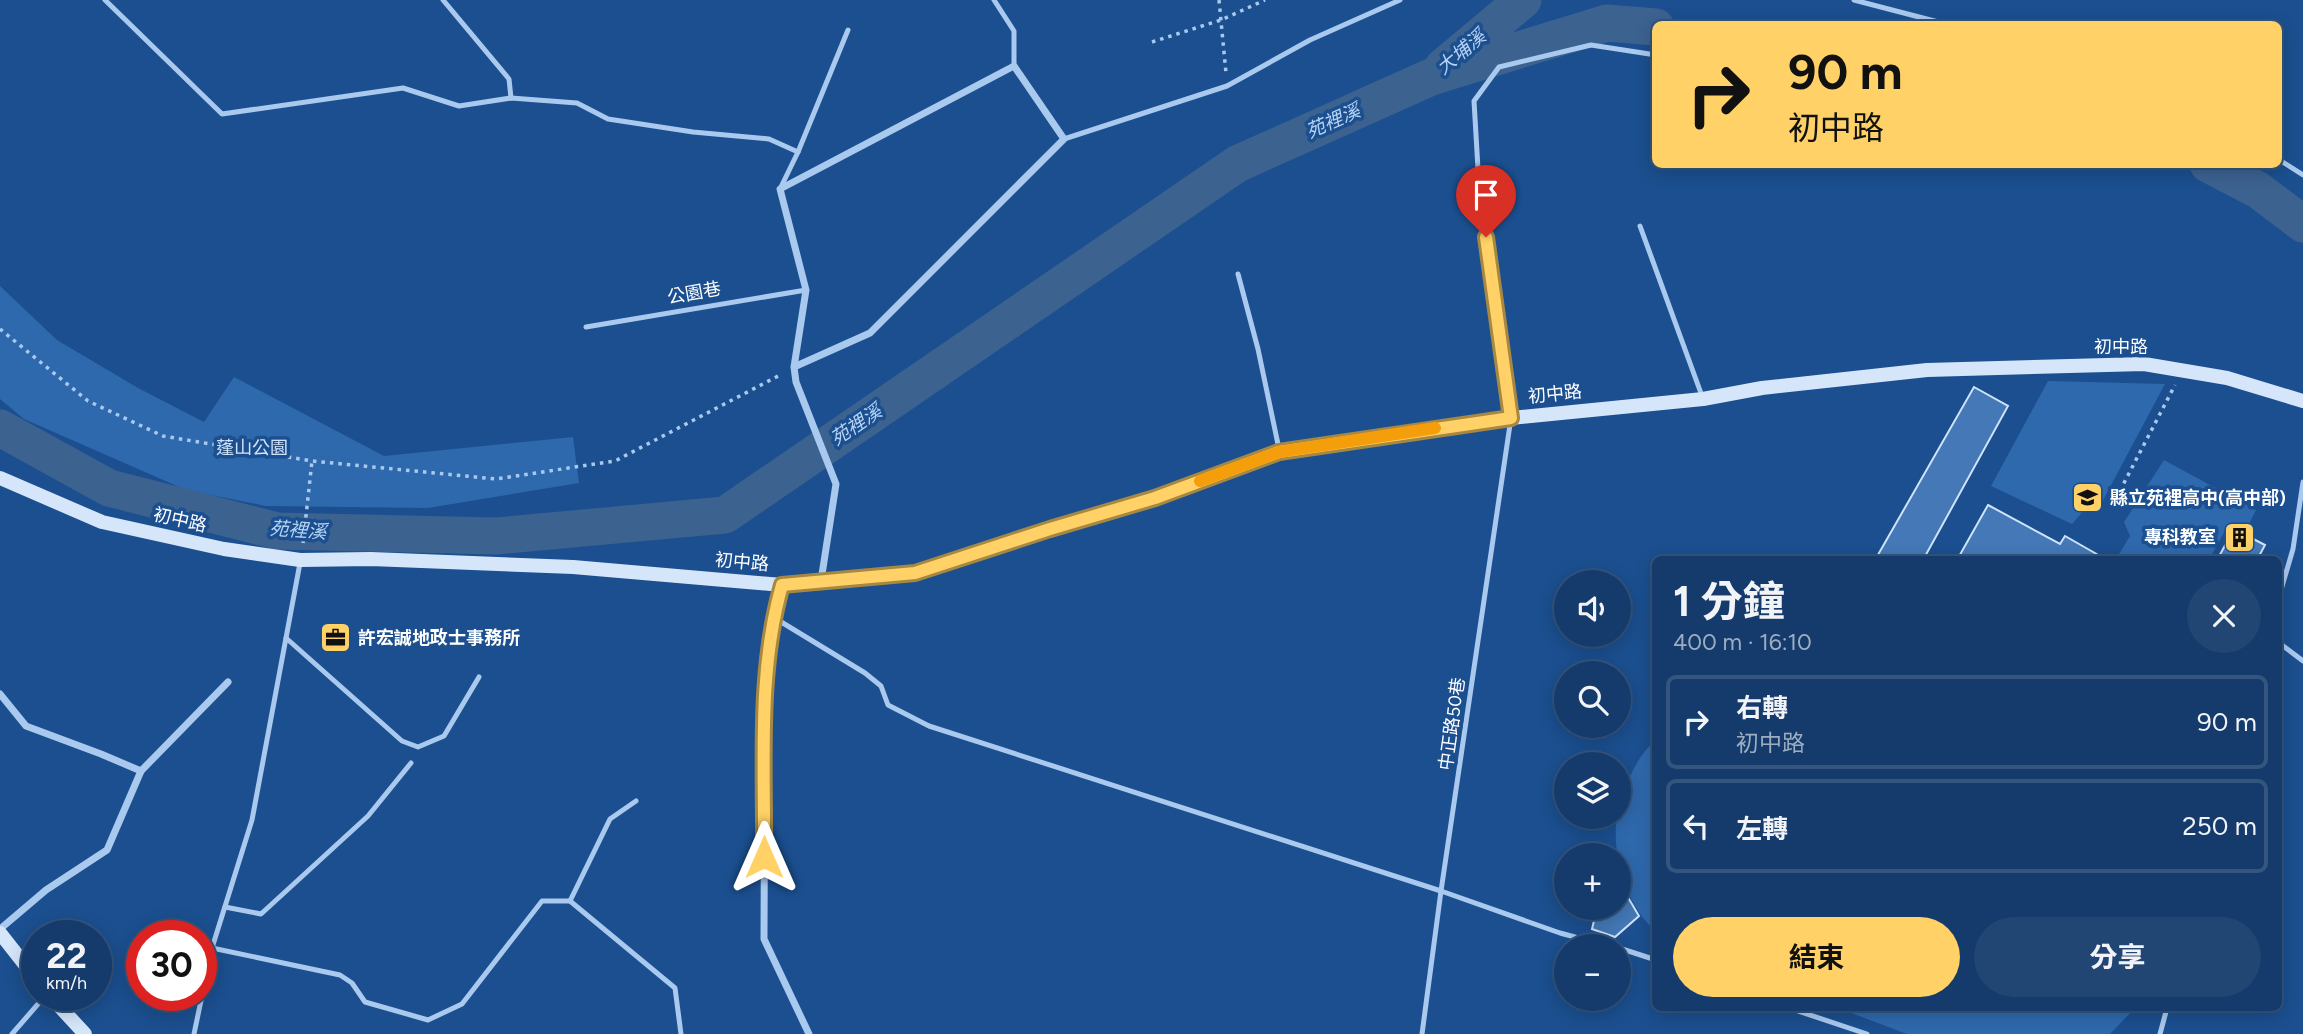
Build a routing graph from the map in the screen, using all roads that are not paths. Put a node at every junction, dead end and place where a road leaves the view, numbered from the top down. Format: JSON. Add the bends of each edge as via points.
{"nodes":[{"id":1,"x":106,"y":0,"type":"edge"},
{"id":2,"x":443,"y":0,"type":"edge"},
{"id":3,"x":987,"y":0,"type":"edge"},
{"id":4,"x":1400,"y":0,"type":"edge"},
{"id":5,"x":1854,"y":0,"type":"edge"},
{"id":6,"x":995,"y":2,"type":"edge"},
{"id":7,"x":1934,"y":21,"type":"edge"},
{"id":8,"x":848,"y":30,"type":"dead end"},
{"id":9,"x":1652,"y":54,"type":"edge"},
{"id":10,"x":1014,"y":66,"type":"junction"},
{"id":11,"x":511,"y":97,"type":"junction"},
{"id":12,"x":1065,"y":139,"type":"junction"},
{"id":13,"x":798,"y":152,"type":"junction"},
{"id":14,"x":2282,"y":162,"type":"edge"},
{"id":15,"x":2303,"y":175,"type":"edge"},
{"id":16,"x":780,"y":189,"type":"junction"},
{"id":17,"x":1640,"y":226,"type":"dead end"},
{"id":18,"x":1238,"y":274,"type":"dead end"},
{"id":19,"x":806,"y":290,"type":"junction"},
{"id":20,"x":586,"y":327,"type":"dead end"},
{"id":21,"x":794,"y":367,"type":"junction"},
{"id":22,"x":1703,"y":399,"type":"junction"},
{"id":23,"x":2303,"y":401,"type":"edge"},
{"id":24,"x":1511,"y":418,"type":"junction"},
{"id":25,"x":1279,"y":452,"type":"junction"},
{"id":26,"x":0,"y":478,"type":"edge"},
{"id":27,"x":2303,"y":482,"type":"edge"},
{"id":28,"x":300,"y":560,"type":"junction"},
{"id":29,"x":821,"y":582,"type":"junction"},
{"id":30,"x":782,"y":585,"type":"junction"},
{"id":31,"x":2282,"y":586,"type":"edge"},
{"id":32,"x":773,"y":617,"type":"junction"},
{"id":33,"x":286,"y":638,"type":"junction"},
{"id":34,"x":2282,"y":645,"type":"edge"},
{"id":35,"x":2303,"y":661,"type":"edge"},
{"id":36,"x":479,"y":677,"type":"dead end"},
{"id":37,"x":228,"y":682,"type":"dead end"},
{"id":38,"x":0,"y":694,"type":"edge"},
{"id":39,"x":411,"y":763,"type":"dead end"},
{"id":40,"x":141,"y":771,"type":"junction"},
{"id":41,"x":636,"y":802,"type":"dead end"},
{"id":42,"x":1441,"y":891,"type":"junction"},
{"id":43,"x":570,"y":901,"type":"junction"},
{"id":44,"x":225,"y":907,"type":"junction"},
{"id":45,"x":0,"y":931,"type":"edge"},
{"id":46,"x":217,"y":932,"type":"edge"},
{"id":47,"x":1564,"y":934,"type":"edge"},
{"id":48,"x":217,"y":949,"type":"edge"},
{"id":49,"x":1631,"y":952,"type":"edge"},
{"id":50,"x":21,"y":958,"type":"edge"},
{"id":51,"x":1652,"y":959,"type":"edge"},
{"id":52,"x":34,"y":1011,"type":"edge"},
{"id":53,"x":63,"y":1011,"type":"edge"},
{"id":54,"x":199,"y":1011,"type":"edge"},
{"id":55,"x":1798,"y":1011,"type":"edge"},
{"id":56,"x":2165,"y":1011,"type":"edge"},
{"id":57,"x":12,"y":1034,"type":"edge"},
{"id":58,"x":85,"y":1034,"type":"edge"},
{"id":59,"x":194,"y":1034,"type":"edge"},
{"id":60,"x":681,"y":1034,"type":"edge"},
{"id":61,"x":809,"y":1034,"type":"edge"},
{"id":62,"x":1422,"y":1034,"type":"edge"},
{"id":63,"x":1867,"y":1034,"type":"edge"},
{"id":64,"x":2160,"y":1034,"type":"edge"}],
"edges":[{"from":1,"to":11,"type":"lane","via":[[222,114],[403,88],[459,106]]},
{"from":2,"to":11,"type":"lane","via":[[509,79]]},
{"from":3,"to":6,"type":"lane"},
{"from":4,"to":12,"type":"lane","via":[[1310,40],[1227,86]]},
{"from":5,"to":7,"type":"lane"},
{"from":6,"to":10,"type":"lane","via":[[1014,31]]},
{"from":8,"to":13,"type":"lane"},
{"from":9,"to":24,"type":"lane","name":"中正路50巷","via":[[1591,45],[1499,67],[1474,101],[1479,186]]},
{"from":10,"to":12,"type":"street"},
{"from":10,"to":16,"type":"street"},
{"from":11,"to":13,"type":"lane","via":[[577,103],[608,119],[632,123],[769,139]]},
{"from":12,"to":21,"type":"street","via":[[870,333]]},
{"from":13,"to":16,"type":"lane"},
{"from":14,"to":15,"type":"lane"},
{"from":16,"to":19,"type":"street"},
{"from":17,"to":22,"type":"lane"},
{"from":18,"to":25,"type":"lane"},
{"from":19,"to":20,"type":"lane","name":"公園巷"},
{"from":19,"to":21,"type":"street"},
{"from":21,"to":29,"type":"street","via":[[836,484]]},
{"from":22,"to":23,"type":"street","name":"初中路","via":[[1927,370],[2144,364],[2227,378]]},
{"from":22,"to":24,"type":"street","name":"初中路"},
{"from":24,"to":25,"type":"street","name":"初中路"},
{"from":24,"to":42,"type":"lane","name":"中正路50巷"},
{"from":25,"to":29,"type":"street","name":"初中路","via":[[1155,498],[915,573]]},
{"from":26,"to":28,"type":"street","name":"初中路","via":[[102,522],[224,549]]},
{"from":27,"to":31,"type":"lane"},
{"from":28,"to":30,"type":"street","name":"初中路","via":[[573,567]]},
{"from":28,"to":33,"type":"lane"},
{"from":29,"to":30,"type":"street","name":"初中路"},
{"from":30,"to":32,"type":"street"},
{"from":32,"to":42,"type":"lane","via":[[865,673],[881,686],[888,705],[929,726]]},
{"from":32,"to":61,"type":"street","via":[[765,678],[764,939]]},
{"from":33,"to":36,"type":"lane","via":[[402,741],[418,747],[444,736]]},
{"from":33,"to":44,"type":"lane","via":[[252,820]]},
{"from":34,"to":35,"type":"lane"},
{"from":37,"to":40,"type":"street"},
{"from":38,"to":40,"type":"street","via":[[26,726]]},
{"from":39,"to":44,"type":"lane","via":[[368,816],[261,914]]},
{"from":40,"to":45,"type":"street","via":[[107,850],[46,890]]},
{"from":41,"to":43,"type":"lane","via":[[610,819]]},
{"from":42,"to":47,"type":"lane"},
{"from":42,"to":62,"type":"lane","name":"中正路50巷"},
{"from":43,"to":48,"type":"lane","via":[[542,901],[462,1004],[428,1020],[365,1002],[340,975]]},
{"from":43,"to":60,"type":"lane","via":[[676,988]]},
{"from":44,"to":46,"type":"lane"},
{"from":45,"to":50,"type":"street"},
{"from":49,"to":51,"type":"lane"},
{"from":52,"to":57,"type":"lane"},
{"from":53,"to":58,"type":"street"},
{"from":54,"to":59,"type":"lane"},
{"from":55,"to":63,"type":"lane"},
{"from":56,"to":64,"type":"lane"}]}
